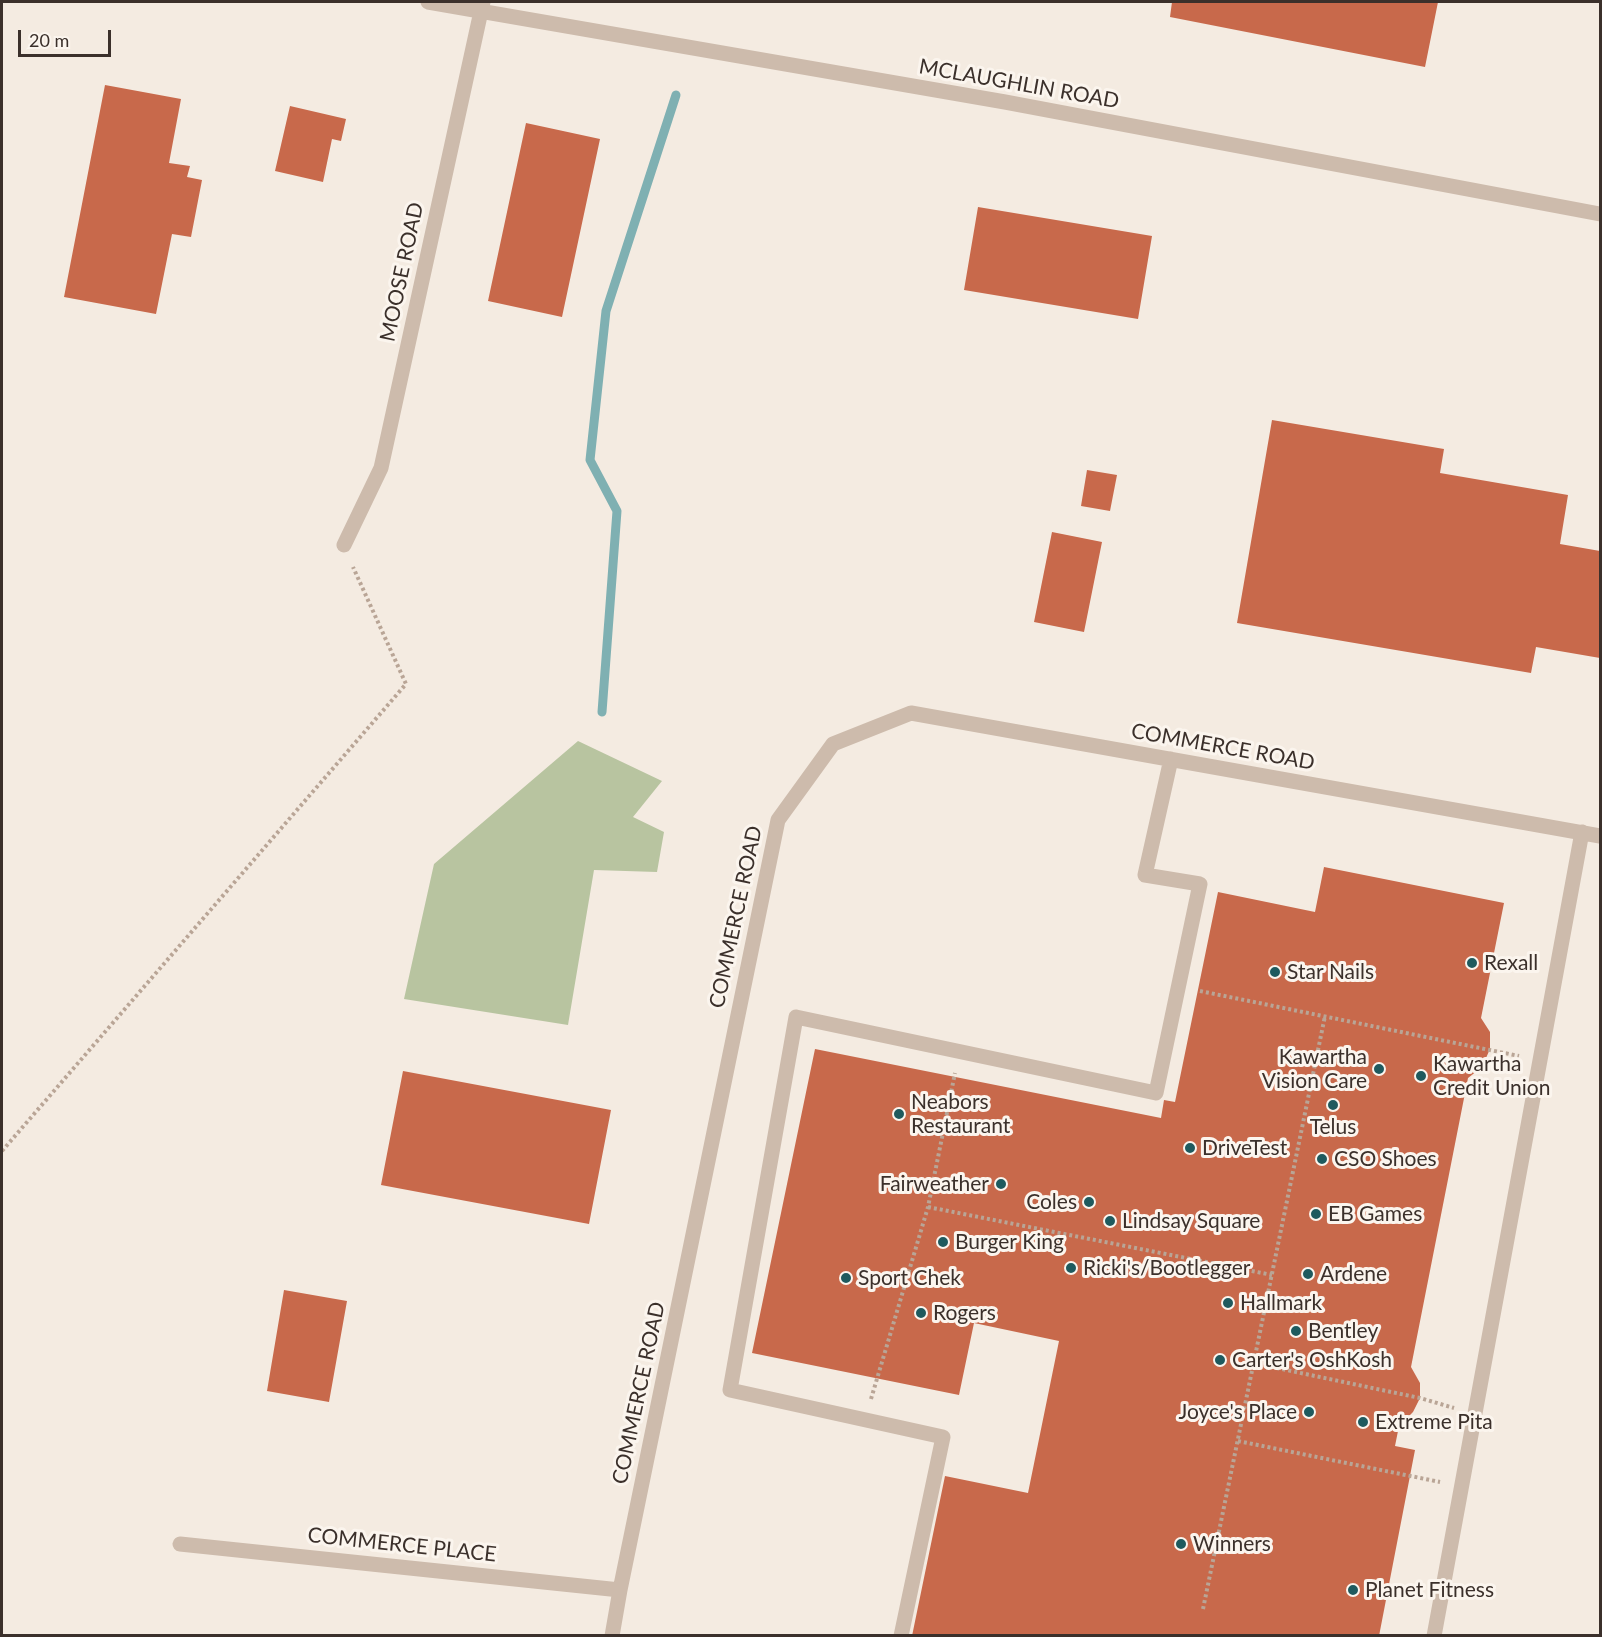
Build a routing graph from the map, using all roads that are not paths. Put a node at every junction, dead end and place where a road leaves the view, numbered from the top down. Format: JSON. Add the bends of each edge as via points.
{"nodes":[{"id":1,"x":428,"y":2,"type":"edge"},
{"id":2,"x":482,"y":6,"type":"edge"},
{"id":3,"x":1600,"y":214,"type":"edge"},
{"id":4,"x":344,"y":545,"type":"road end"},
{"id":5,"x":1171,"y":759,"type":"junction"},
{"id":6,"x":1582,"y":832,"type":"junction"},
{"id":7,"x":1600,"y":836,"type":"edge"},
{"id":8,"x":180,"y":1544,"type":"dead end"},
{"id":9,"x":620,"y":1590,"type":"junction"},
{"id":10,"x":612,"y":1635,"type":"edge"},
{"id":11,"x":901,"y":1635,"type":"edge"},
{"id":12,"x":1434,"y":1635,"type":"edge"}],
"edges":[{"from":1,"to":2,"type":"street","name":"MCLAUGHLIN ROAD"},
{"from":2,"to":3,"type":"street","name":"MCLAUGHLIN ROAD"},
{"from":2,"to":4,"type":"street","name":"MOOSE ROAD","via":[[381,468]]},
{"from":5,"to":6,"type":"street","name":"COMMERCE ROAD"},
{"from":5,"to":9,"type":"street","name":"COMMERCE ROAD","via":[[911,713],[833,744],[778,820]]},
{"from":5,"to":11,"type":"street","via":[[1145,875],[1200,884],[1156,1093],[795,1017],[730,1390],[943,1437]]},
{"from":6,"to":7,"type":"street","name":"COMMERCE ROAD"},
{"from":6,"to":12,"type":"street"},
{"from":8,"to":9,"type":"street","name":"COMMERCE PLACE"},
{"from":9,"to":10,"type":"street","name":"COMMERCE ROAD"}]}
